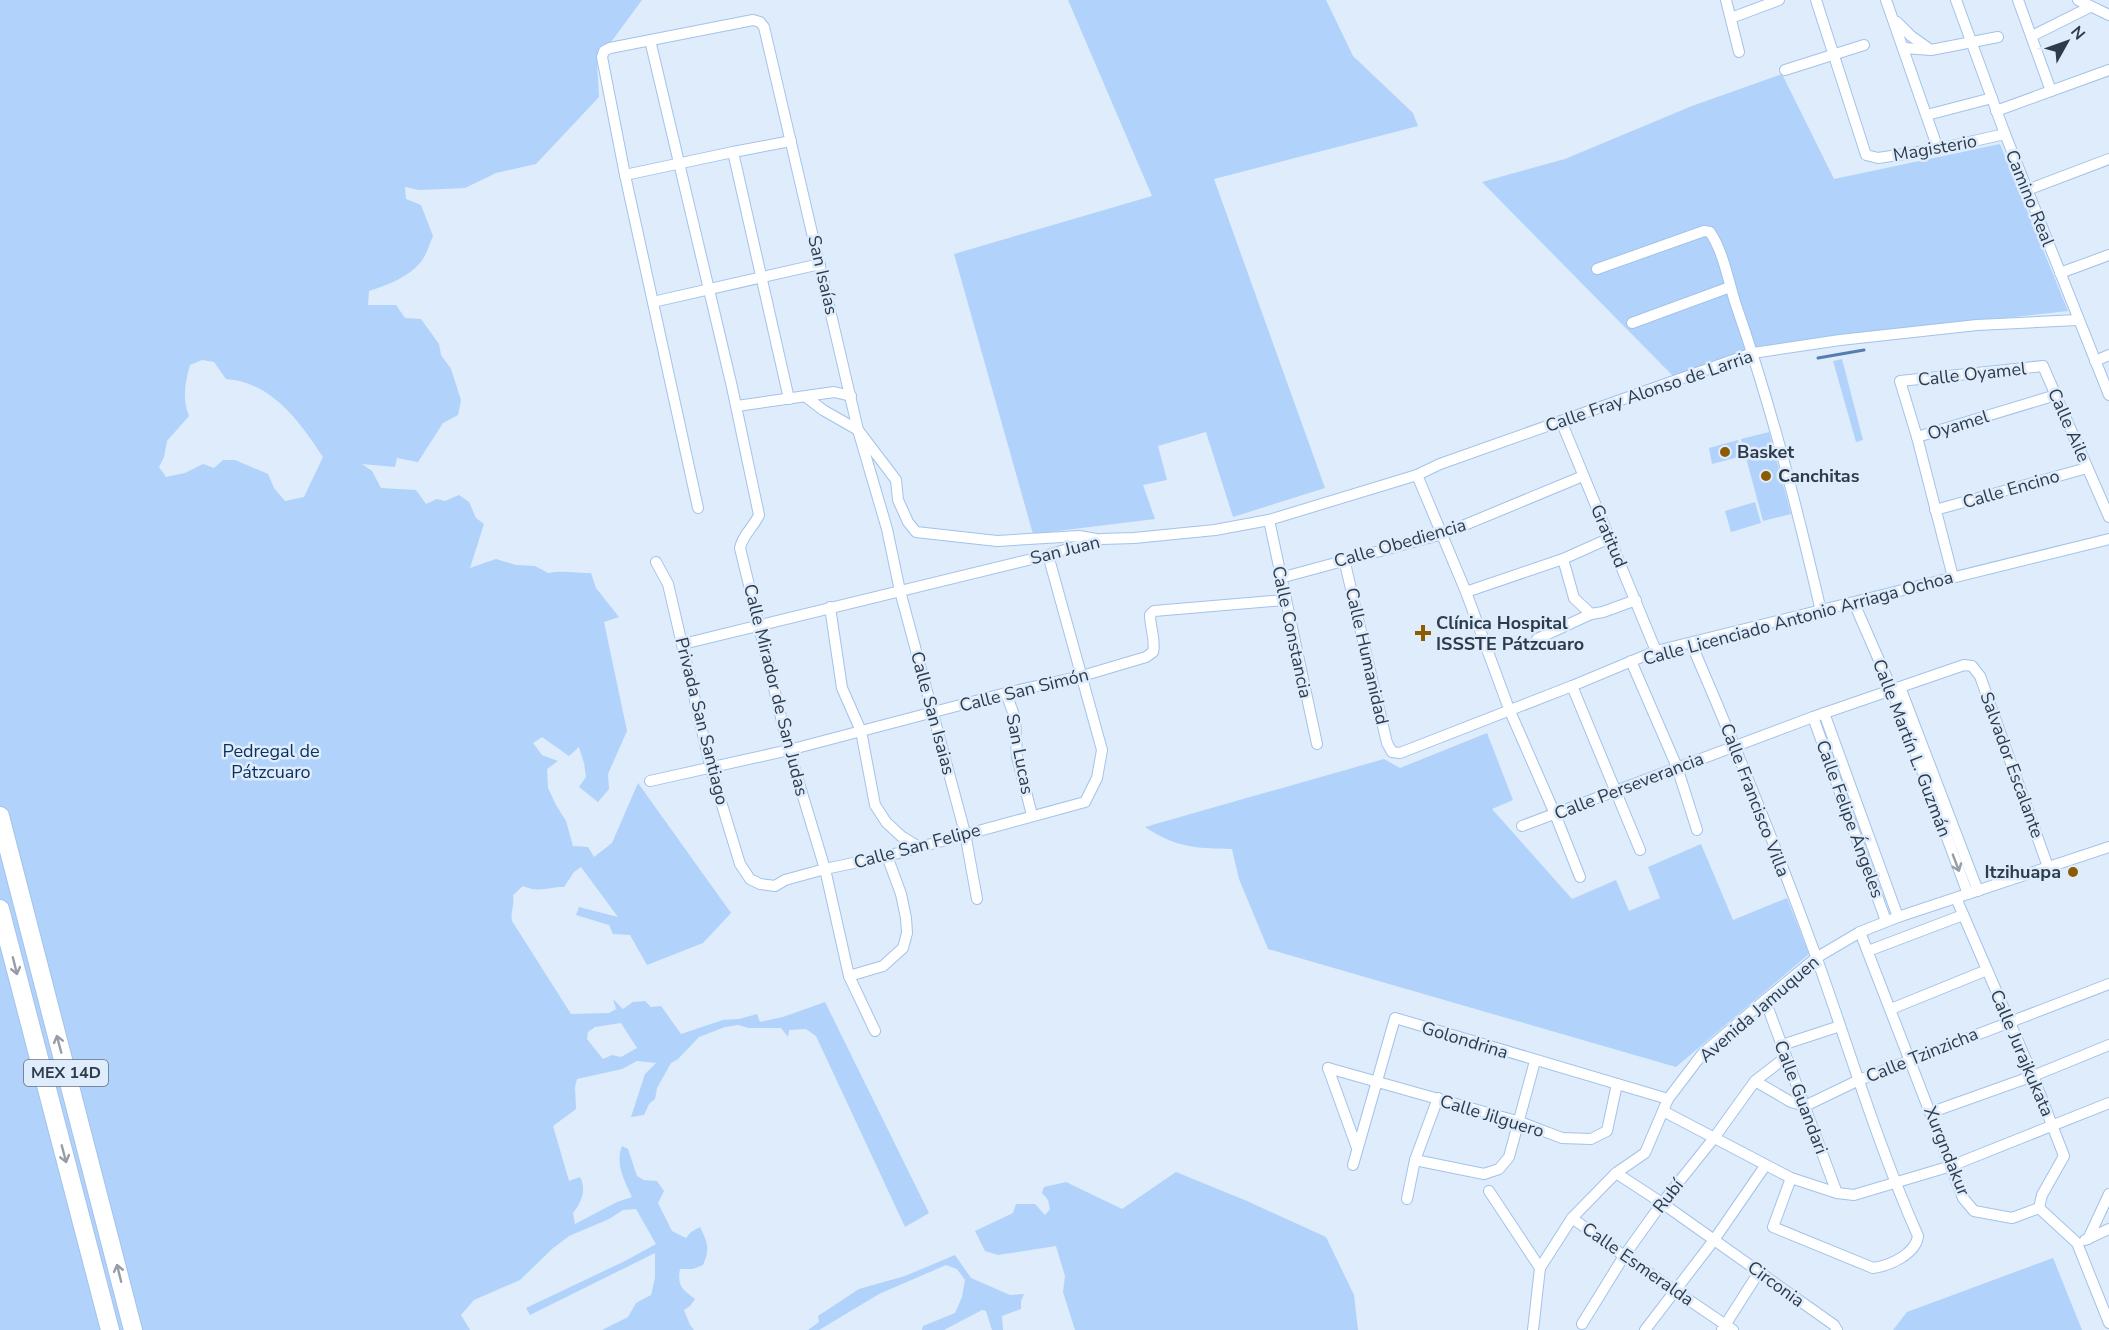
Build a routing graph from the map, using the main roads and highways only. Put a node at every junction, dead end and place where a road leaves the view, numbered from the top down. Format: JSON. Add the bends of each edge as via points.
{"nodes":[{"id":1,"x":0,"y":816,"type":"edge"},
{"id":2,"x":0,"y":909,"type":"edge"},
{"id":3,"x":110,"y":1330,"type":"edge"},
{"id":4,"x":133,"y":1330,"type":"edge"}],
"edges":[{"from":4,"to":1,"type":"highway","number":"MEX 14D","one_way":true},
{"from":2,"to":3,"type":"highway","number":"MEX 14D","one_way":true}]}
